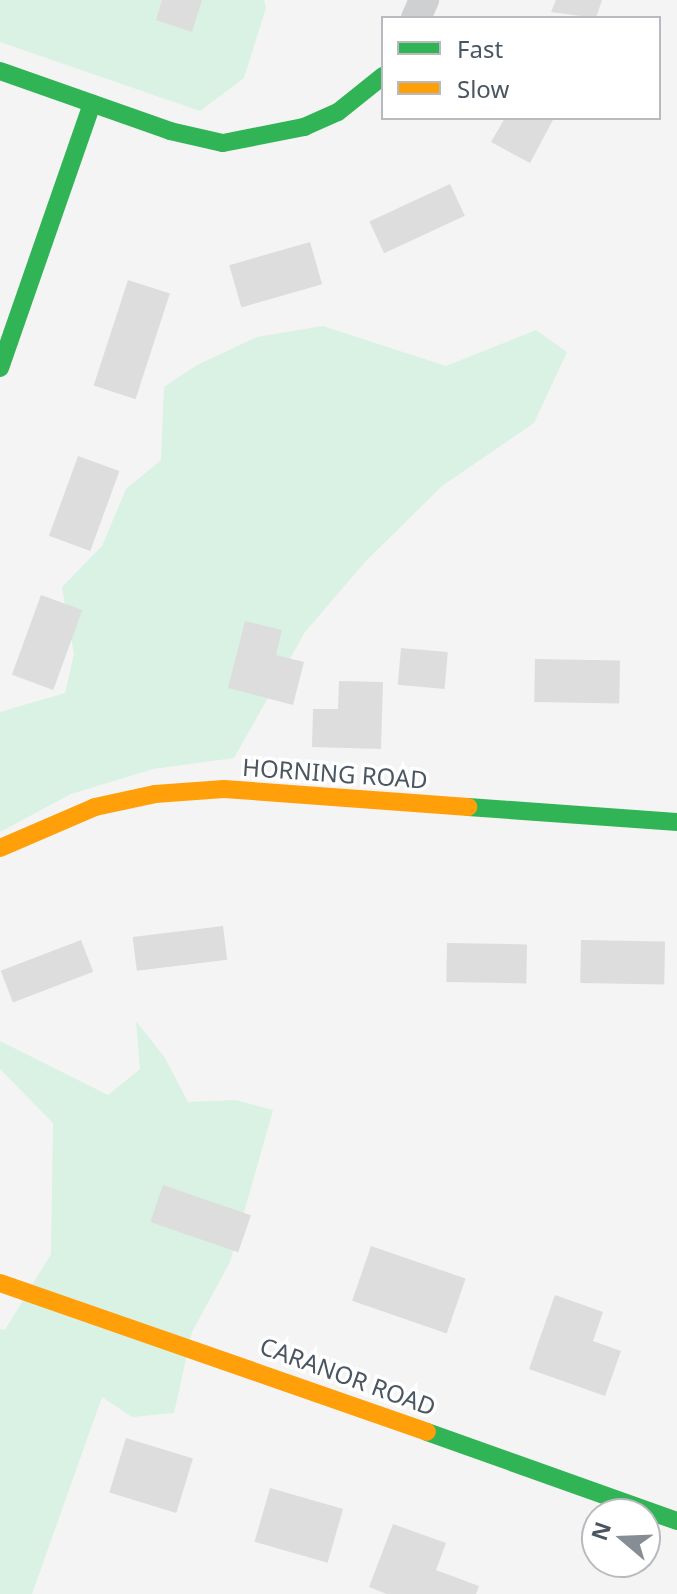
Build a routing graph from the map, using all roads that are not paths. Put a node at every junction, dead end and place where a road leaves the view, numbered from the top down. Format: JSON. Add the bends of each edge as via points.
{"nodes":[{"id":1,"x":0,"y":71,"type":"edge"},
{"id":2,"x":381,"y":78,"type":"edge"},
{"id":3,"x":92,"y":104,"type":"junction"},
{"id":4,"x":0,"y":368,"type":"edge"},
{"id":5,"x":677,"y":822,"type":"edge"},
{"id":6,"x":0,"y":848,"type":"edge"},
{"id":7,"x":0,"y":1283,"type":"edge"},
{"id":8,"x":677,"y":1521,"type":"edge"}],
"edges":[{"from":1,"to":3,"type":"street"},
{"from":2,"to":3,"type":"street","via":[[338,112],[304,127],[223,143]]},
{"from":3,"to":4,"type":"street"},
{"from":5,"to":6,"type":"street","name":"HORNING ROAD","via":[[224,789],[155,794],[95,807]]},
{"from":7,"to":8,"type":"street","name":"CARANOR ROAD"}]}
